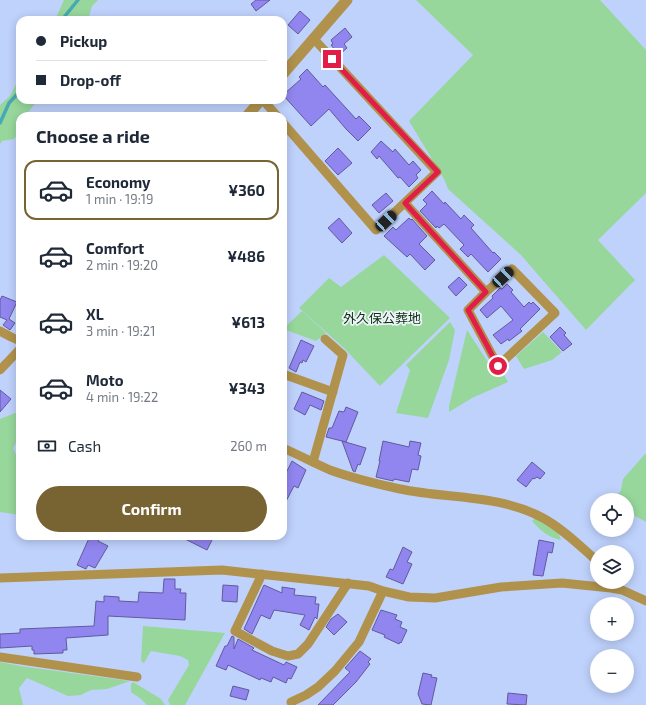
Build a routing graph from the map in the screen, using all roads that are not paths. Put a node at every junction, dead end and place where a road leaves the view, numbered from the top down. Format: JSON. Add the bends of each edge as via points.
{"nodes":[{"id":1,"x":347,"y":0,"type":"edge"},
{"id":2,"x":313,"y":38,"type":"junction"},
{"id":3,"x":287,"y":69,"type":"edge"},
{"id":4,"x":258,"y":104,"type":"edge"},
{"id":5,"x":266,"y":104,"type":"edge"},
{"id":6,"x":251,"y":112,"type":"edge"},
{"id":7,"x":273,"y":112,"type":"edge"},
{"id":8,"x":287,"y":128,"type":"edge"},
{"id":9,"x":405,"y":203,"type":"junction"},
{"id":10,"x":486,"y":292,"type":"junction"},
{"id":11,"x":0,"y":331,"type":"edge"},
{"id":12,"x":16,"y":339,"type":"edge"},
{"id":13,"x":325,"y":339,"type":"dead end"},
{"id":14,"x":16,"y":353,"type":"edge"},
{"id":15,"x":0,"y":370,"type":"edge"},
{"id":16,"x":287,"y":375,"type":"edge"},
{"id":17,"x":333,"y":392,"type":"junction"},
{"id":18,"x":287,"y":450,"type":"edge"},
{"id":19,"x":313,"y":462,"type":"junction"},
{"id":20,"x":590,"y":555,"type":"edge"},
{"id":21,"x":262,"y":574,"type":"junction"},
{"id":22,"x":0,"y":578,"type":"edge"},
{"id":23,"x":348,"y":583,"type":"junction"},
{"id":24,"x":622,"y":590,"type":"joint"},
{"id":25,"x":382,"y":591,"type":"junction"},
{"id":26,"x":646,"y":601,"type":"edge"},
{"id":27,"x":0,"y":657,"type":"edge"},
{"id":28,"x":137,"y":677,"type":"dead end"},
{"id":29,"x":291,"y":702,"type":"dead end"}],
"edges":[{"from":1,"to":2,"type":"street"},
{"from":2,"to":3,"type":"street"},
{"from":2,"to":9,"type":"street","via":[[438,172]]},
{"from":4,"to":6,"type":"street"},
{"from":5,"to":7,"type":"street"},
{"from":8,"to":9,"type":"street","via":[[376,230]]},
{"from":9,"to":10,"type":"street"},
{"from":10,"to":10,"type":"street","via":[[468,310],[498,366],[555,313],[512,269]]},
{"from":11,"to":12,"type":"street"},
{"from":13,"to":17,"type":"street","via":[[343,355]]},
{"from":14,"to":15,"type":"street"},
{"from":16,"to":17,"type":"street"},
{"from":17,"to":19,"type":"street"},
{"from":18,"to":19,"type":"street"},
{"from":19,"to":20,"type":"street","via":[[332,470],[402,489],[496,502],[522,510],[542,517],[559,528]]},
{"from":21,"to":22,"type":"street","via":[[215,570]]},
{"from":21,"to":23,"type":"street"},
{"from":21,"to":23,"type":"street","via":[[235,631],[272,651],[288,656],[298,654],[308,644]]},
{"from":23,"to":25,"type":"street"},
{"from":24,"to":25,"type":"street","via":[[562,583],[501,587],[435,598],[409,597]]},
{"from":24,"to":26,"type":"street"},
{"from":25,"to":29,"type":"street","via":[[359,642],[318,687]]},
{"from":27,"to":28,"type":"street"}]}
